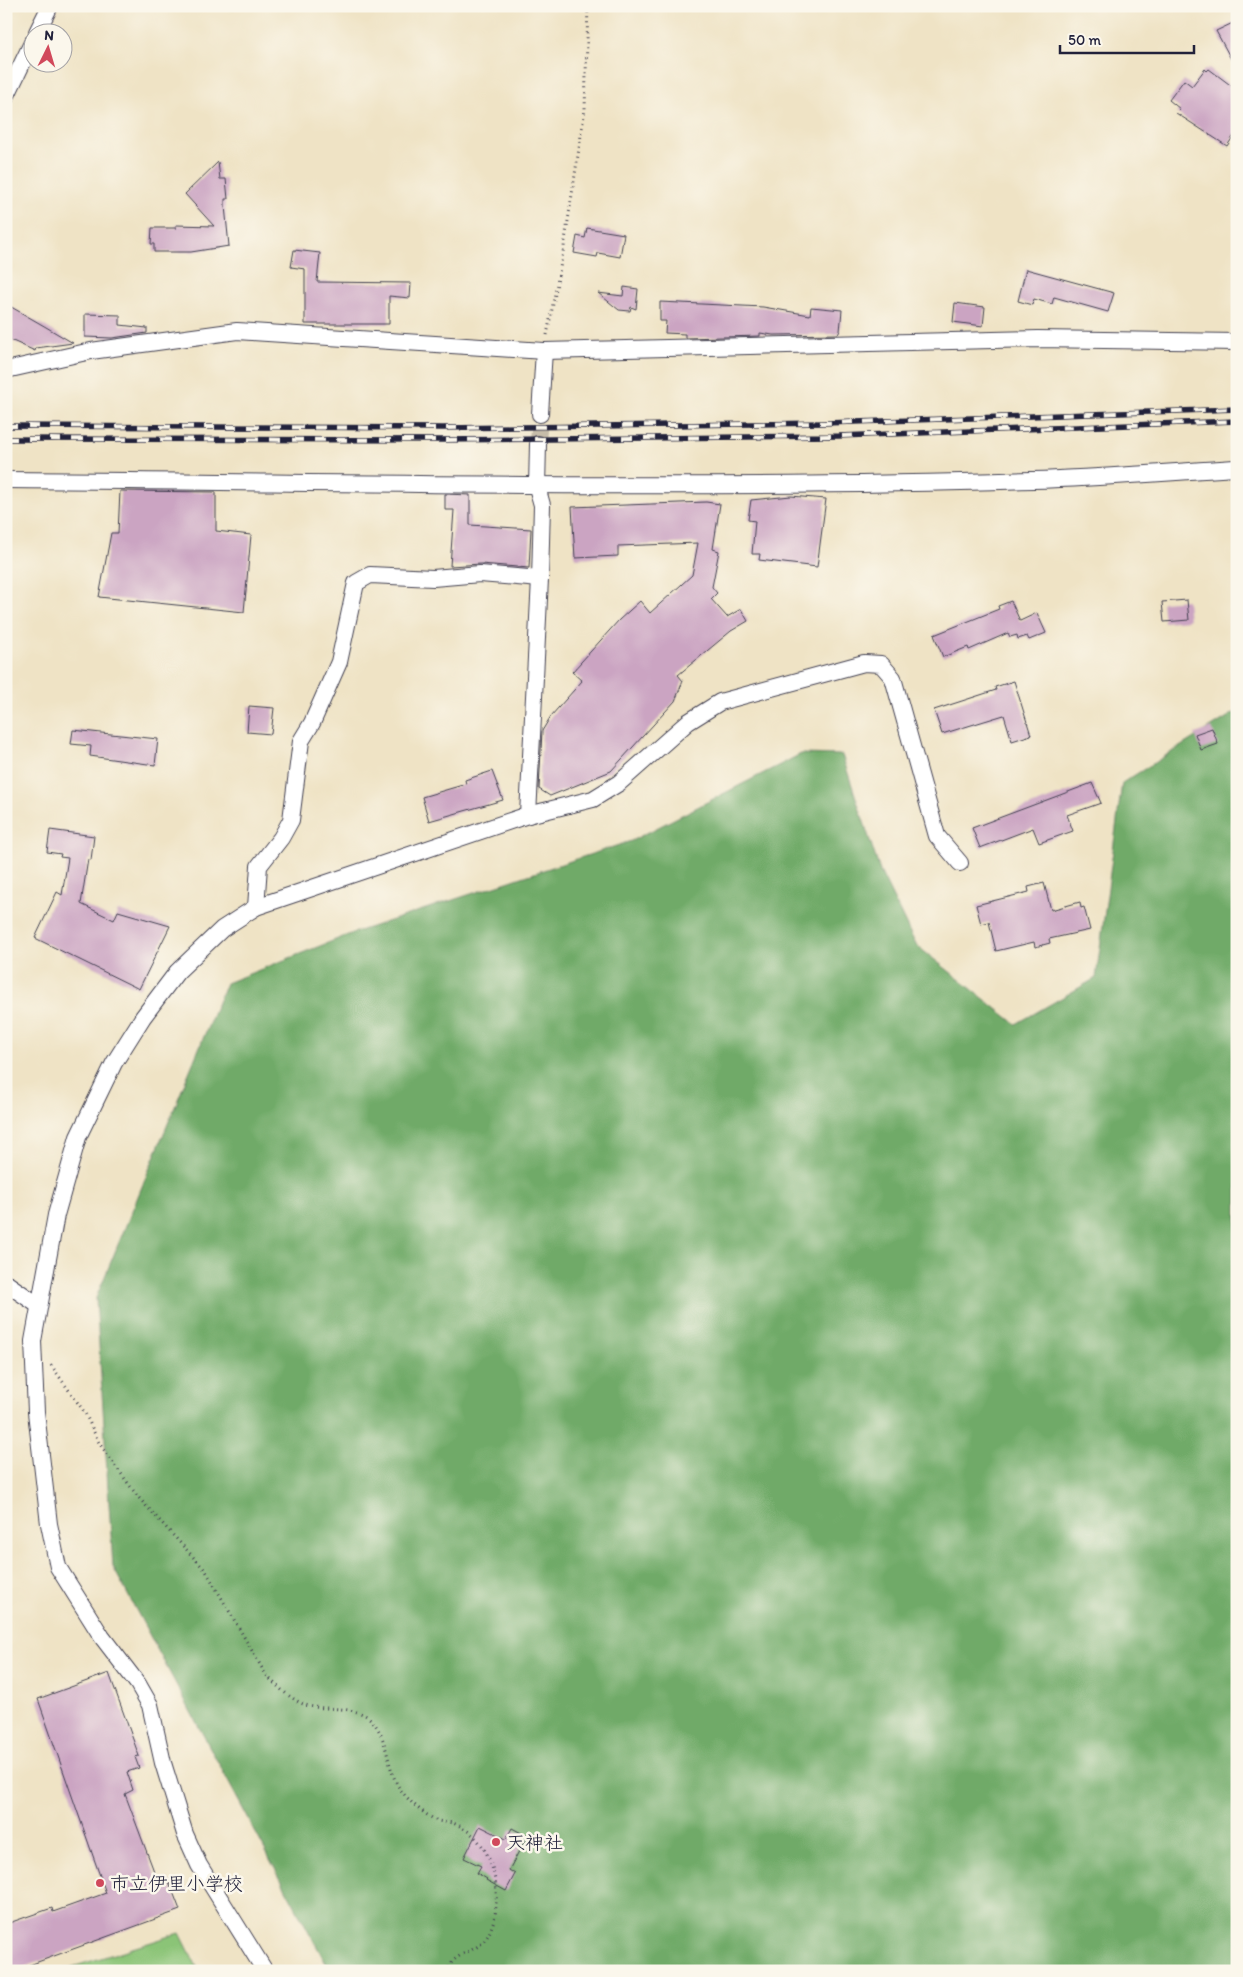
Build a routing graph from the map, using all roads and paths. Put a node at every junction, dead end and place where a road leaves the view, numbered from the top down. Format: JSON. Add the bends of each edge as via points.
{"nodes":[{"id":1,"x":50,"y":6,"type":"edge"},
{"id":2,"x":588,"y":6,"type":"edge"},
{"id":3,"x":42,"y":22,"type":"edge"},
{"id":4,"x":22,"y":64,"type":"edge"},
{"id":5,"x":6,"y":97,"type":"edge"},
{"id":6,"x":1237,"y":342,"type":"edge"},
{"id":7,"x":544,"y":351,"type":"junction"},
{"id":8,"x":6,"y":370,"type":"edge"},
{"id":9,"x":540,"y":414,"type":"tunnel mouth"},
{"id":10,"x":538,"y":444,"type":"tunnel mouth"},
{"id":11,"x":1237,"y":468,"type":"edge"},
{"id":12,"x":6,"y":480,"type":"edge"},
{"id":13,"x":537,"y":487,"type":"junction"},
{"id":14,"x":540,"y":579,"type":"junction"},
{"id":15,"x":528,"y":815,"type":"junction"},
{"id":16,"x":960,"y":863,"type":"dead end"},
{"id":17,"x":256,"y":907,"type":"junction"},
{"id":18,"x":6,"y":1283,"type":"edge"},
{"id":19,"x":38,"y":1306,"type":"junction"},
{"id":20,"x":50,"y":1365,"type":"dead end"},
{"id":21,"x":265,"y":1971,"type":"edge"},
{"id":22,"x":448,"y":1971,"type":"edge"}],
"edges":[{"from":1,"to":3,"type":"street"},
{"from":2,"to":7,"type":"path","via":[[585,109]]},
{"from":4,"to":5,"type":"street"},
{"from":6,"to":7,"type":"street","via":[[1038,339]]},
{"from":7,"to":8,"type":"street","via":[[237,331],[92,351]]},
{"from":7,"to":9,"type":"street"},
{"from":10,"to":13,"type":"street"},
{"from":11,"to":13,"type":"street","via":[[1007,481]]},
{"from":12,"to":13,"type":"street"},
{"from":13,"to":14,"type":"street","via":[[542,505]]},
{"from":14,"to":15,"type":"street"},
{"from":14,"to":17,"type":"street","via":[[480,574],[434,578],[370,575],[356,583],[339,662],[301,742],[291,820],[259,866]]},
{"from":15,"to":16,"type":"street","via":[[593,799],[620,783],[688,722],[720,702],[864,663],[881,664],[893,678],[937,836]]},
{"from":15,"to":17,"type":"street"},
{"from":17,"to":19,"type":"street","via":[[222,929],[177,972],[114,1063],[78,1137],[56,1215]]},
{"from":18,"to":19,"type":"street"},
{"from":19,"to":21,"type":"street","via":[[33,1341],[36,1412],[49,1524],[58,1567],[150,1705],[163,1763],[185,1834],[199,1865]]},
{"from":20,"to":22,"type":"path","via":[[138,1497],[206,1571],[266,1675],[306,1705],[354,1711],[367,1717],[379,1732],[398,1785],[416,1807],[438,1821],[467,1831],[491,1859],[495,1919],[483,1943],[464,1953]]}]}
